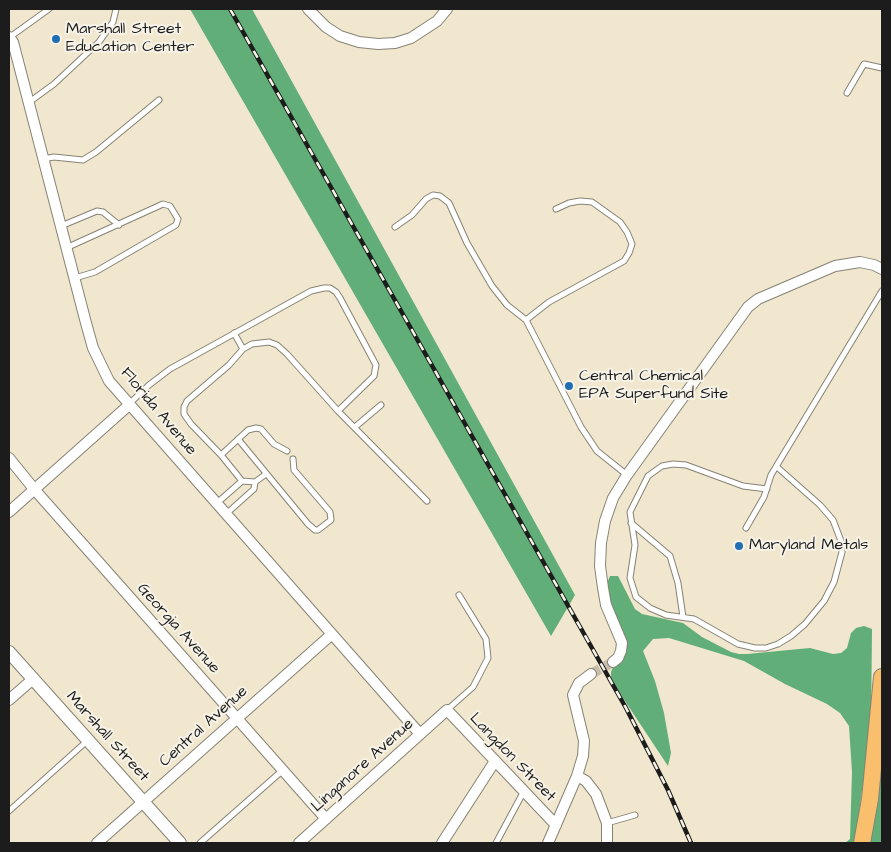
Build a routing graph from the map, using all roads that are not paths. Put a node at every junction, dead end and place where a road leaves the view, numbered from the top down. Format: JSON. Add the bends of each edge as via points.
{"nodes":[{"id":1,"x":49,"y":9,"type":"edge"},
{"id":2,"x":116,"y":9,"type":"edge"},
{"id":3,"x":308,"y":9,"type":"edge"},
{"id":4,"x":447,"y":9,"type":"edge"},
{"id":5,"x":9,"y":37,"type":"edge"},
{"id":6,"x":882,"y":68,"type":"edge"},
{"id":7,"x":847,"y":93,"type":"dead end"},
{"id":8,"x":159,"y":100,"type":"dead end"},
{"id":9,"x":28,"y":102,"type":"junction"},
{"id":10,"x":43,"y":159,"type":"junction"},
{"id":11,"x":556,"y":209,"type":"dead end"},
{"id":12,"x":119,"y":225,"type":"junction"},
{"id":13,"x":61,"y":227,"type":"junction"},
{"id":14,"x":394,"y":227,"type":"dead end"},
{"id":15,"x":66,"y":248,"type":"junction"},
{"id":16,"x":882,"y":269,"type":"edge"},
{"id":17,"x":74,"y":278,"type":"junction"},
{"id":18,"x":882,"y":291,"type":"edge"},
{"id":19,"x":526,"y":320,"type":"junction"},
{"id":20,"x":234,"y":333,"type":"junction"},
{"id":21,"x":243,"y":349,"type":"junction"},
{"id":22,"x":129,"y":405,"type":"junction"},
{"id":23,"x":381,"y":405,"type":"dead end"},
{"id":24,"x":338,"y":410,"type":"junction"},
{"id":25,"x":355,"y":427,"type":"junction"},
{"id":26,"x":238,"y":439,"type":"junction"},
{"id":27,"x":287,"y":451,"type":"dead end"},
{"id":28,"x":221,"y":455,"type":"junction"},
{"id":29,"x":9,"y":458,"type":"edge"},
{"id":30,"x":293,"y":459,"type":"dead end"},
{"id":31,"x":777,"y":467,"type":"junction"},
{"id":32,"x":266,"y":474,"type":"junction"},
{"id":33,"x":627,"y":475,"type":"junction"},
{"id":34,"x":242,"y":481,"type":"junction"},
{"id":35,"x":255,"y":482,"type":"junction"},
{"id":36,"x":34,"y":489,"type":"junction"},
{"id":37,"x":767,"y":490,"type":"junction"},
{"id":38,"x":427,"y":501,"type":"dead end"},
{"id":39,"x":217,"y":503,"type":"junction"},
{"id":40,"x":9,"y":512,"type":"edge"},
{"id":41,"x":226,"y":514,"type":"junction"},
{"id":42,"x":630,"y":522,"type":"junction"},
{"id":43,"x":746,"y":528,"type":"dead end"},
{"id":44,"x":459,"y":595,"type":"dead end"},
{"id":45,"x":683,"y":618,"type":"junction"},
{"id":46,"x":332,"y":634,"type":"junction"},
{"id":47,"x":9,"y":652,"type":"edge"},
{"id":48,"x":613,"y":662,"type":"tunnel mouth"},
{"id":49,"x":591,"y":674,"type":"tunnel mouth"},
{"id":50,"x":882,"y":677,"type":"edge"},
{"id":51,"x":33,"y":679,"type":"junction"},
{"id":52,"x":9,"y":700,"type":"edge"},
{"id":53,"x":447,"y":710,"type":"junction"},
{"id":54,"x":238,"y":718,"type":"junction"},
{"id":55,"x":420,"y":734,"type":"junction"},
{"id":56,"x":88,"y":740,"type":"junction"},
{"id":57,"x":495,"y":761,"type":"junction"},
{"id":58,"x":283,"y":770,"type":"junction"},
{"id":59,"x":578,"y":776,"type":"junction"},
{"id":60,"x":524,"y":791,"type":"junction"},
{"id":61,"x":143,"y":802,"type":"junction"},
{"id":62,"x":9,"y":811,"type":"edge"},
{"id":63,"x":635,"y":815,"type":"dead end"},
{"id":64,"x":326,"y":819,"type":"junction"},
{"id":65,"x":607,"y":823,"type":"junction"},
{"id":66,"x":556,"y":825,"type":"junction"},
{"id":67,"x":97,"y":843,"type":"edge"},
{"id":68,"x":180,"y":843,"type":"edge"},
{"id":69,"x":200,"y":843,"type":"edge"},
{"id":70,"x":299,"y":843,"type":"edge"},
{"id":71,"x":442,"y":843,"type":"edge"},
{"id":72,"x":496,"y":843,"type":"edge"},
{"id":73,"x":548,"y":843,"type":"edge"},
{"id":74,"x":607,"y":843,"type":"edge"},
{"id":75,"x":862,"y":843,"type":"edge"}],
"edges":[{"from":1,"to":5,"type":"lane"},
{"from":2,"to":9,"type":"lane","via":[[113,22],[99,42],[54,84]]},
{"from":3,"to":4,"type":"street","via":[[340,36],[378,44],[411,38],[437,21]]},
{"from":5,"to":9,"type":"street","name":"Florida Avenue"},
{"from":6,"to":7,"type":"lane","via":[[864,64]]},
{"from":8,"to":10,"type":"lane","via":[[83,160]]},
{"from":9,"to":10,"type":"street","name":"Florida Avenue"},
{"from":10,"to":13,"type":"street","name":"Florida Avenue"},
{"from":11,"to":19,"type":"lane","via":[[569,203],[592,202],[620,222],[632,244],[624,261],[549,302]]},
{"from":12,"to":13,"type":"lane","via":[[97,211]]},
{"from":12,"to":15,"type":"lane"},
{"from":12,"to":17,"type":"lane","via":[[164,204],[170,206],[178,223],[95,272]]},
{"from":13,"to":15,"type":"street","name":"Florida Avenue"},
{"from":14,"to":19,"type":"lane","via":[[412,215],[426,199],[440,196],[449,203],[492,286]]},
{"from":15,"to":17,"type":"street","name":"Florida Avenue"},
{"from":16,"to":33,"type":"street","via":[[860,262],[835,266],[758,299],[748,307]]},
{"from":17,"to":22,"type":"street","name":"Florida Avenue","via":[[94,348],[109,381]]},
{"from":18,"to":31,"type":"lane"},
{"from":19,"to":33,"type":"lane","via":[[581,427],[597,450]]},
{"from":20,"to":21,"type":"lane"},
{"from":20,"to":22,"type":"lane","via":[[170,368]]},
{"from":20,"to":24,"type":"lane","via":[[312,291],[330,288],[336,292],[374,359],[376,370],[368,384]]},
{"from":21,"to":24,"type":"lane","via":[[260,342],[277,345]]},
{"from":21,"to":28,"type":"lane","via":[[184,407],[184,414],[191,424]]},
{"from":22,"to":36,"type":"street"},
{"from":22,"to":39,"type":"street","name":"Florida Avenue"},
{"from":23,"to":25,"type":"lane"},
{"from":24,"to":25,"type":"lane"},
{"from":25,"to":38,"type":"lane"},
{"from":26,"to":27,"type":"lane","via":[[248,430],[261,429],[274,444]]},
{"from":26,"to":28,"type":"lane"},
{"from":26,"to":32,"type":"lane"},
{"from":28,"to":34,"type":"lane"},
{"from":29,"to":36,"type":"street","name":"Georgia Avenue"},
{"from":30,"to":32,"type":"lane","via":[[294,470],[330,512],[331,520],[318,530],[308,524]]},
{"from":31,"to":37,"type":"lane"},
{"from":31,"to":45,"type":"lane","via":[[820,505],[833,520],[841,540],[839,566],[824,600],[791,636],[766,648],[738,644],[694,619]]},
{"from":32,"to":35,"type":"lane"},
{"from":33,"to":48,"type":"street","via":[[613,498],[601,543],[600,566],[606,605],[622,643],[622,651]]},
{"from":34,"to":35,"type":"lane"},
{"from":34,"to":39,"type":"lane"},
{"from":35,"to":41,"type":"lane","via":[[254,489]]},
{"from":36,"to":40,"type":"street"},
{"from":36,"to":54,"type":"street","name":"Georgia Avenue"},
{"from":37,"to":42,"type":"lane","via":[[742,486],[686,465],[662,466],[648,476],[630,512]]},
{"from":37,"to":43,"type":"lane"},
{"from":39,"to":41,"type":"street","name":"Florida Avenue"},
{"from":41,"to":46,"type":"street","name":"Florida Avenue"},
{"from":42,"to":45,"type":"lane","via":[[670,556]]},
{"from":42,"to":45,"type":"lane","via":[[635,545],[630,578],[636,597],[650,608]]},
{"from":44,"to":53,"type":"lane","via":[[486,639],[488,658],[473,687]]},
{"from":46,"to":54,"type":"street","name":"Central Avenue"},
{"from":46,"to":55,"type":"street","name":"Florida Avenue"},
{"from":47,"to":51,"type":"street","name":"Marshall Street"},
{"from":49,"to":59,"type":"street","via":[[579,683],[573,695],[584,741]]},
{"from":50,"to":75,"type":"main road","via":[[870,799]]},
{"from":51,"to":52,"type":"street"},
{"from":51,"to":56,"type":"street","name":"Marshall Street"},
{"from":53,"to":55,"type":"street","name":"Linganore Avenue"},
{"from":53,"to":57,"type":"street","name":"Langdon Street"},
{"from":54,"to":58,"type":"street","name":"Georgia Avenue"},
{"from":54,"to":61,"type":"street","name":"Central Avenue"},
{"from":55,"to":64,"type":"street","name":"Linganore Avenue"},
{"from":56,"to":61,"type":"street","name":"Marshall Street"},
{"from":56,"to":62,"type":"lane"},
{"from":57,"to":60,"type":"street","name":"Langdon Street"},
{"from":57,"to":71,"type":"street"},
{"from":58,"to":64,"type":"street","name":"Georgia Avenue"},
{"from":58,"to":69,"type":"lane"},
{"from":59,"to":65,"type":"street","via":[[596,794]]},
{"from":59,"to":66,"type":"street"},
{"from":60,"to":66,"type":"street","name":"Langdon Street"},
{"from":60,"to":72,"type":"lane"},
{"from":61,"to":67,"type":"street","name":"Central Avenue"},
{"from":61,"to":68,"type":"street","name":"Marshall Street"},
{"from":63,"to":65,"type":"lane"},
{"from":64,"to":70,"type":"street","name":"Linganore Avenue"},
{"from":65,"to":74,"type":"street"},
{"from":66,"to":73,"type":"street"}]}
